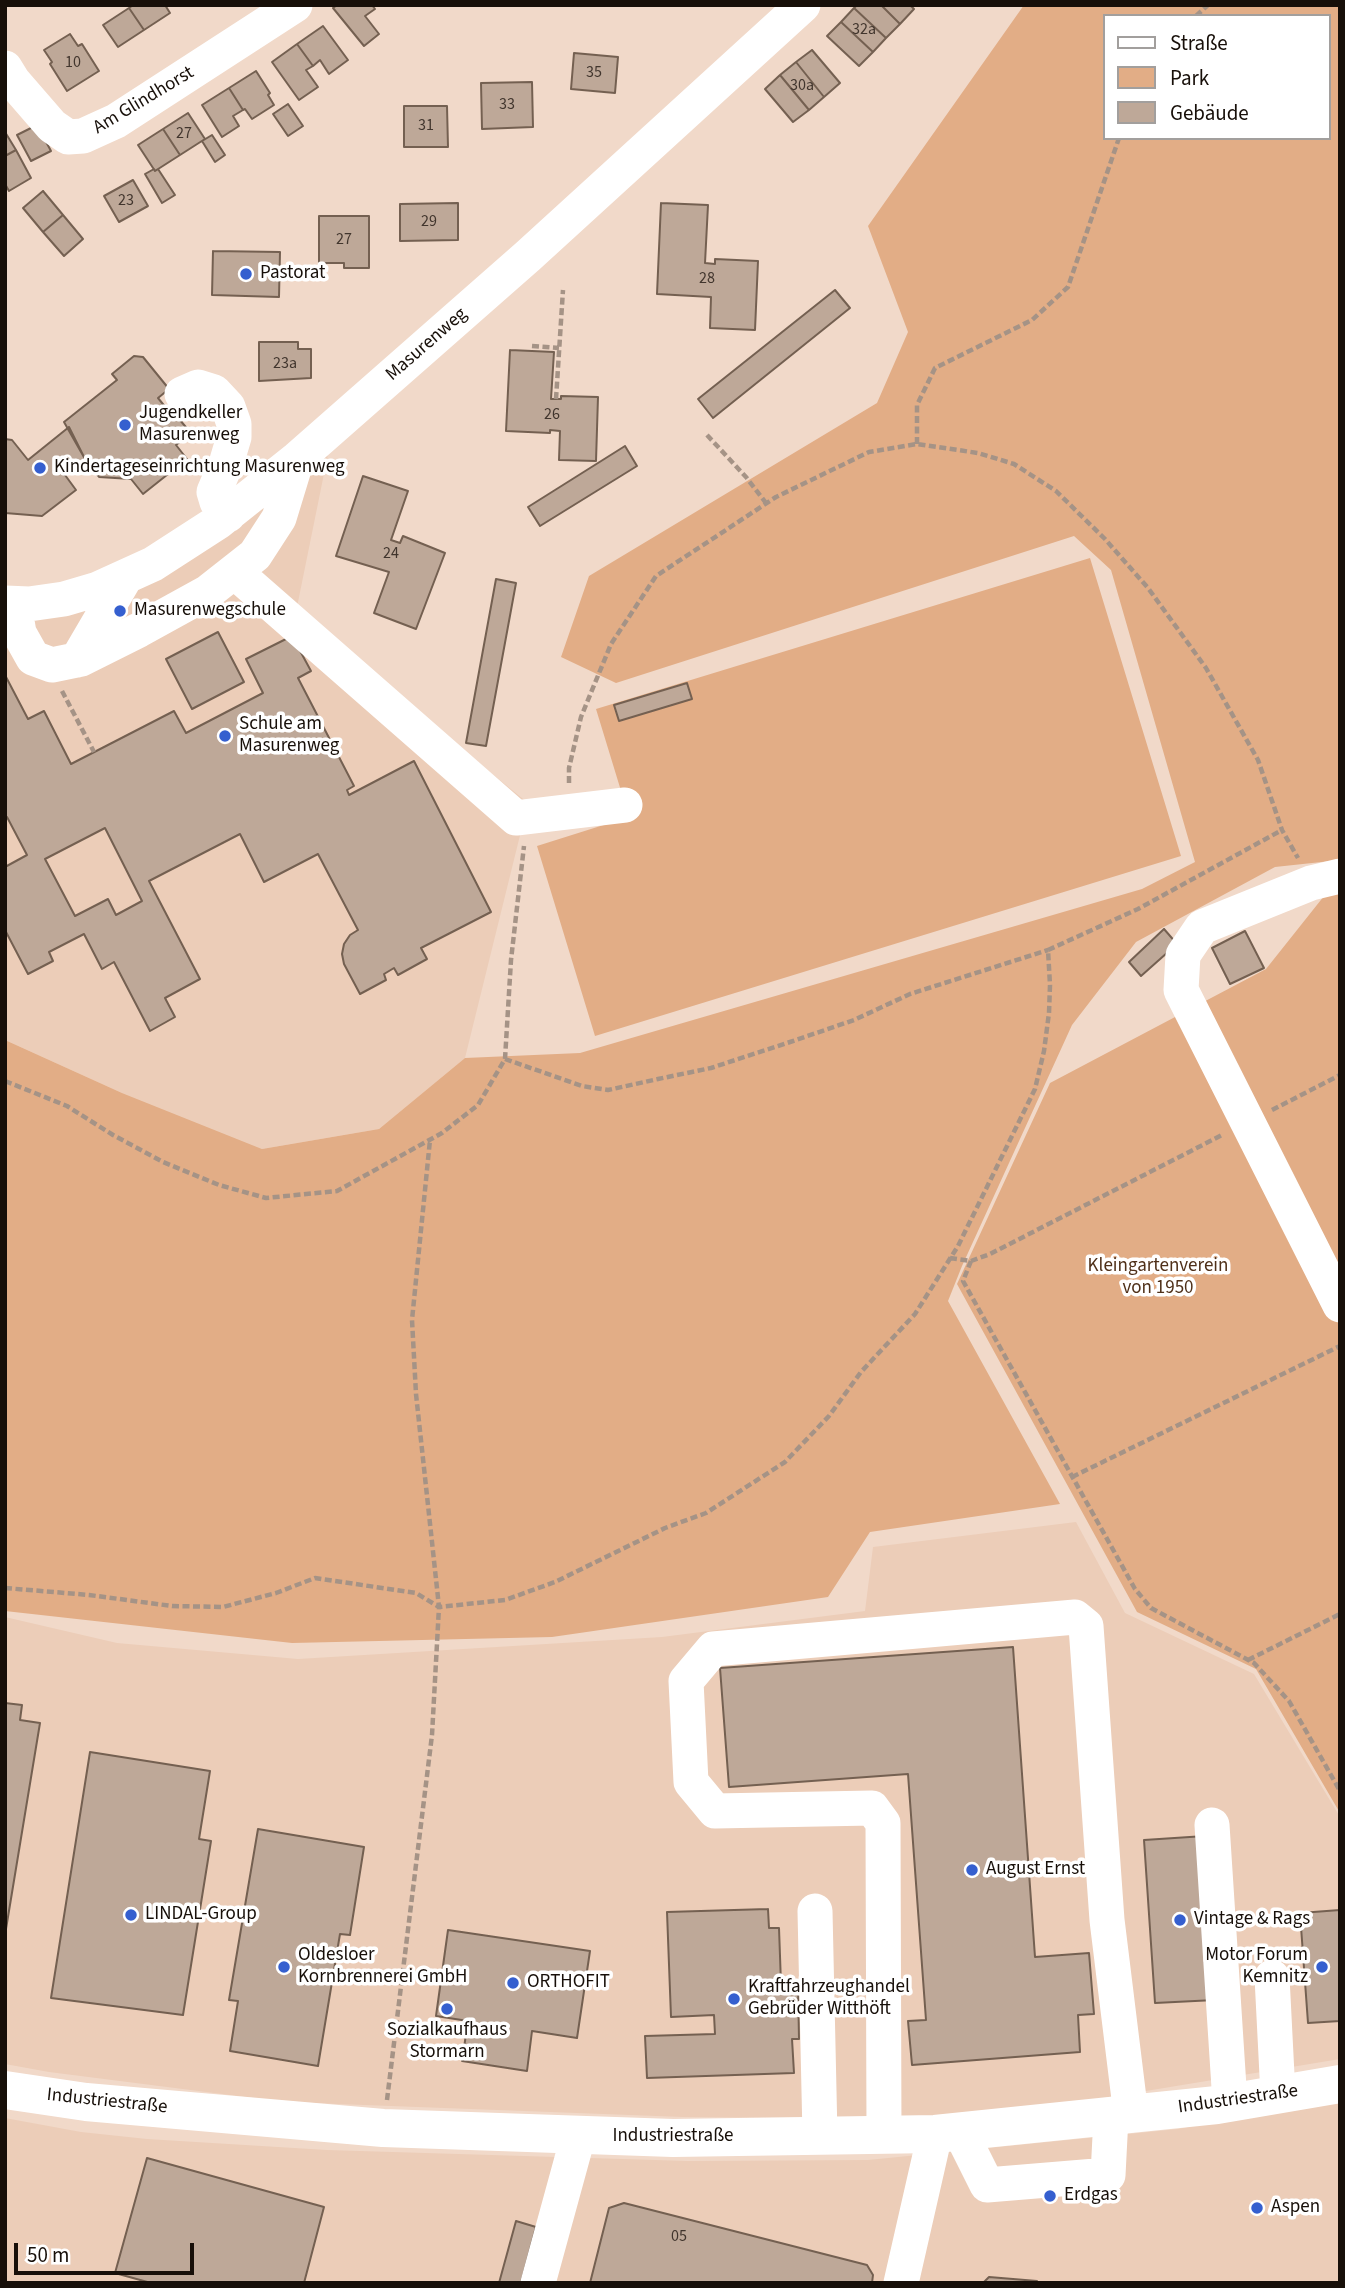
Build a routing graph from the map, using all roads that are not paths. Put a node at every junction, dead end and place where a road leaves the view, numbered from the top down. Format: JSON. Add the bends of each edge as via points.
{"nodes":[{"id":1,"x":295,"y":5,"type":"edge"},
{"id":2,"x":803,"y":5,"type":"edge"},
{"id":3,"x":8,"y":79,"type":"edge"},
{"id":4,"x":183,"y":394,"type":"dead end"},
{"id":5,"x":298,"y":459,"type":"junction"},
{"id":6,"x":262,"y":489,"type":"junction"},
{"id":7,"x":223,"y":519,"type":"junction"},
{"id":8,"x":140,"y":569,"type":"junction"},
{"id":9,"x":222,"y":582,"type":"junction"},
{"id":10,"x":10,"y":604,"type":"edge"},
{"id":11,"x":174,"y":611,"type":"junction"},
{"id":12,"x":124,"y":637,"type":"junction"},
{"id":13,"x":63,"y":671,"type":"junction"},
{"id":14,"x":625,"y":805,"type":"dead end"},
{"id":15,"x":1340,"y":876,"type":"edge"},
{"id":16,"x":1340,"y":1305,"type":"edge"},
{"id":17,"x":1212,"y":1825,"type":"dead end"},
{"id":18,"x":814,"y":1911,"type":"dead end"},
{"id":19,"x":1272,"y":1977,"type":"dead end"},
{"id":20,"x":1340,"y":2084,"type":"edge"},
{"id":21,"x":5,"y":2090,"type":"edge"},
{"id":22,"x":1278,"y":2095,"type":"junction"},
{"id":23,"x":1230,"y":2103,"type":"junction"},
{"id":24,"x":1121,"y":2116,"type":"junction"},
{"id":25,"x":948,"y":2133,"type":"junction"},
{"id":26,"x":884,"y":2135,"type":"junction"},
{"id":27,"x":820,"y":2136,"type":"junction"},
{"id":28,"x":578,"y":2137,"type":"junction"},
{"id":29,"x":538,"y":2283,"type":"edge"},
{"id":30,"x":901,"y":2283,"type":"edge"}],
"edges":[{"from":1,"to":3,"type":"street","name":"Am Glindhorst","via":[[116,121],[83,136],[68,137],[52,126]]},
{"from":2,"to":5,"type":"street","name":"Masurenweg"},
{"from":4,"to":7,"type":"street","via":[[198,387],[214,392],[228,407],[234,424],[226,464],[214,492]]},
{"from":5,"to":6,"type":"street","name":"Masurenweg"},
{"from":5,"to":9,"type":"street","via":[[268,538]]},
{"from":6,"to":7,"type":"street","name":"Masurenweg"},
{"from":6,"to":9,"type":"street"},
{"from":7,"to":8,"type":"street","name":"Masurenweg"},
{"from":7,"to":11,"type":"street"},
{"from":8,"to":10,"type":"street","name":"Masurenweg","via":[[64,599]]},
{"from":8,"to":12,"type":"street"},
{"from":8,"to":13,"type":"street"},
{"from":9,"to":11,"type":"street"},
{"from":9,"to":14,"type":"street","via":[[516,818]]},
{"from":10,"to":13,"type":"street","via":[[33,658]]},
{"from":11,"to":12,"type":"street"},
{"from":12,"to":13,"type":"street"},
{"from":15,"to":16,"type":"street","via":[[1300,887],[1202,928],[1183,955],[1181,990]]},
{"from":17,"to":23,"type":"street"},
{"from":18,"to":27,"type":"street"},
{"from":19,"to":22,"type":"street"},
{"from":20,"to":22,"type":"main road","name":"Industriestraße"},
{"from":21,"to":28,"type":"main road","name":"Industriestraße","via":[[86,2102],[383,2128]]},
{"from":22,"to":23,"type":"main road","name":"Industriestraße"},
{"from":23,"to":24,"type":"main road","name":"Industriestraße"},
{"from":24,"to":25,"type":"main road","name":"Industriestraße"},
{"from":24,"to":25,"type":"street","via":[[1108,2175],[988,2185]]},
{"from":24,"to":26,"type":"street","via":[[1086,1626],[1074,1617],[713,1649],[686,1681],[691,1782],[715,1811],[873,1808],[883,1823]]},
{"from":25,"to":26,"type":"main road","name":"Industriestraße"},
{"from":25,"to":30,"type":"street"},
{"from":26,"to":27,"type":"main road","name":"Industriestraße"},
{"from":27,"to":28,"type":"main road","name":"Industriestraße"},
{"from":28,"to":29,"type":"street"}]}
